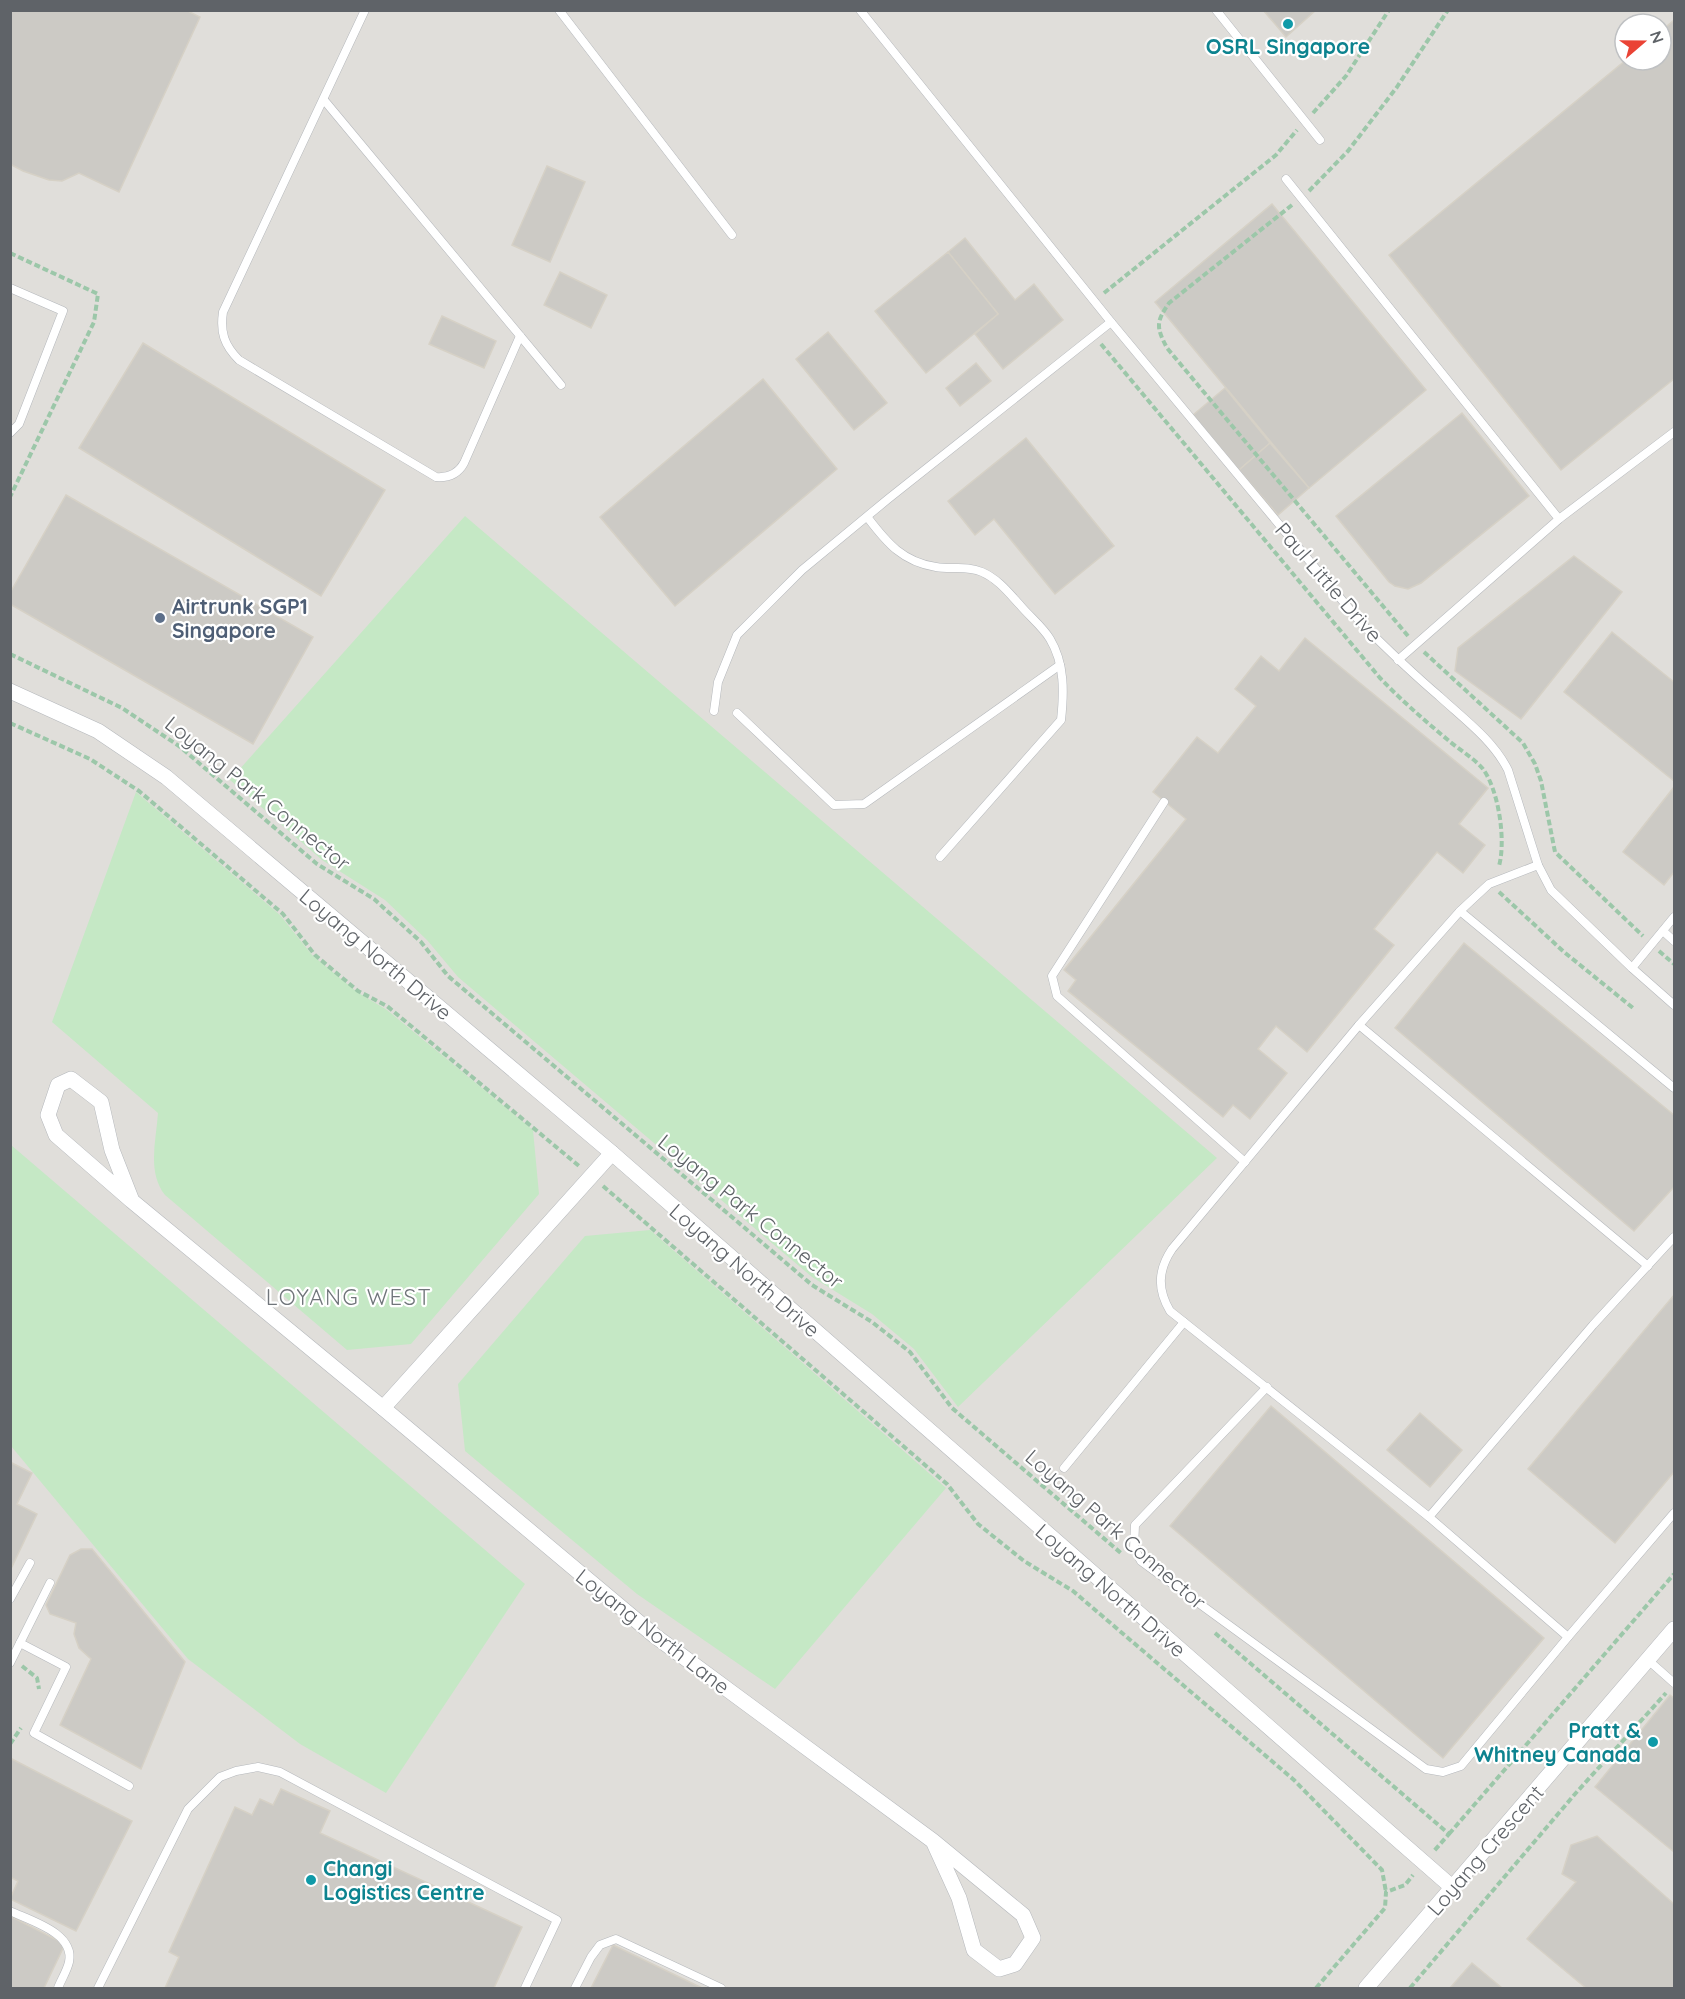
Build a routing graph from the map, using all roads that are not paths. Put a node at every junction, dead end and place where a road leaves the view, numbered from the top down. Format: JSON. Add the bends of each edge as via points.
{"nodes":[{"id":1,"x":365,"y":10,"type":"edge"},
{"id":2,"x":559,"y":10,"type":"edge"},
{"id":3,"x":860,"y":10,"type":"edge"},
{"id":4,"x":1216,"y":10,"type":"edge"},
{"id":5,"x":324,"y":100,"type":"junction"},
{"id":6,"x":1320,"y":140,"type":"dead end"},
{"id":7,"x":1286,"y":179,"type":"dead end"},
{"id":8,"x":732,"y":235,"type":"dead end"},
{"id":9,"x":10,"y":288,"type":"edge"},
{"id":10,"x":1111,"y":322,"type":"junction"},
{"id":11,"x":520,"y":336,"type":"junction"},
{"id":12,"x":561,"y":385,"type":"dead end"},
{"id":13,"x":1674,"y":432,"type":"edge"},
{"id":14,"x":10,"y":433,"type":"edge"},
{"id":15,"x":868,"y":518,"type":"junction"},
{"id":16,"x":1559,"y":519,"type":"junction"},
{"id":17,"x":1398,"y":660,"type":"junction"},
{"id":18,"x":1060,"y":665,"type":"junction"},
{"id":19,"x":10,"y":691,"type":"edge"},
{"id":20,"x":714,"y":711,"type":"dead end"},
{"id":21,"x":737,"y":713,"type":"dead end"},
{"id":22,"x":1164,"y":802,"type":"dead end"},
{"id":23,"x":940,"y":857,"type":"dead end"},
{"id":24,"x":1538,"y":865,"type":"junction"},
{"id":25,"x":1460,"y":911,"type":"junction"},
{"id":26,"x":1674,"y":917,"type":"edge"},
{"id":27,"x":1663,"y":931,"type":"junction"},
{"id":28,"x":1674,"y":941,"type":"edge"},
{"id":29,"x":1632,"y":968,"type":"junction"},
{"id":30,"x":1674,"y":1005,"type":"edge"},
{"id":31,"x":1359,"y":1025,"type":"junction"},
{"id":32,"x":1674,"y":1088,"type":"edge"},
{"id":33,"x":612,"y":1153,"type":"junction"},
{"id":34,"x":1245,"y":1162,"type":"junction"},
{"id":35,"x":132,"y":1201,"type":"junction"},
{"id":36,"x":1674,"y":1237,"type":"edge"},
{"id":37,"x":1648,"y":1266,"type":"junction"},
{"id":38,"x":1184,"y":1322,"type":"junction"},
{"id":39,"x":1267,"y":1387,"type":"junction"},
{"id":40,"x":383,"y":1408,"type":"junction"},
{"id":41,"x":1064,"y":1468,"type":"dead end"},
{"id":42,"x":1674,"y":1513,"type":"edge"},
{"id":43,"x":1429,"y":1517,"type":"junction"},
{"id":44,"x":30,"y":1563,"type":"dead end"},
{"id":45,"x":50,"y":1582,"type":"dead end"},
{"id":46,"x":10,"y":1599,"type":"edge"},
{"id":47,"x":1674,"y":1629,"type":"edge"},
{"id":48,"x":1568,"y":1637,"type":"junction"},
{"id":49,"x":20,"y":1643,"type":"junction"},
{"id":50,"x":1648,"y":1660,"type":"junction"},
{"id":51,"x":11,"y":1662,"type":"edge"},
{"id":52,"x":1674,"y":1683,"type":"edge"},
{"id":53,"x":129,"y":1786,"type":"dead end"},
{"id":54,"x":933,"y":1841,"type":"junction"},
{"id":55,"x":1453,"y":1887,"type":"junction"},
{"id":56,"x":10,"y":1911,"type":"edge"},
{"id":57,"x":58,"y":1989,"type":"edge"},
{"id":58,"x":99,"y":1989,"type":"edge"},
{"id":59,"x":525,"y":1989,"type":"edge"},
{"id":60,"x":575,"y":1989,"type":"edge"},
{"id":61,"x":721,"y":1989,"type":"edge"},
{"id":62,"x":1366,"y":1989,"type":"edge"}],
"edges":[{"from":1,"to":5,"type":"lane"},
{"from":2,"to":8,"type":"lane"},
{"from":3,"to":10,"type":"lane","name":"Paul Little Drive"},
{"from":4,"to":6,"type":"lane"},
{"from":5,"to":11,"type":"lane"},
{"from":5,"to":11,"type":"lane","via":[[223,312],[223,338],[229,350],[239,360],[436,477],[443,477],[456,473],[464,463]]},
{"from":7,"to":16,"type":"lane"},
{"from":9,"to":14,"type":"lane","via":[[63,311],[19,424]]},
{"from":10,"to":15,"type":"lane"},
{"from":10,"to":17,"type":"lane","name":"Paul Little Drive","via":[[1361,623]]},
{"from":11,"to":12,"type":"lane"},
{"from":13,"to":16,"type":"lane"},
{"from":15,"to":18,"type":"lane","via":[[890,546],[912,561],[937,567],[964,566],[995,579],[1050,639]]},
{"from":15,"to":20,"type":"lane","via":[[802,570],[737,635],[718,682]]},
{"from":16,"to":17,"type":"lane"},
{"from":17,"to":24,"type":"lane","name":"Paul Little Drive","via":[[1501,756]]},
{"from":18,"to":21,"type":"lane","via":[[864,804],[834,805]]},
{"from":18,"to":23,"type":"lane","via":[[1064,693],[1061,720]]},
{"from":19,"to":33,"type":"street","name":"Loyang North Drive","via":[[98,731],[166,777]]},
{"from":22,"to":34,"type":"lane","via":[[1052,976],[1057,996]]},
{"from":24,"to":25,"type":"lane","via":[[1492,883]]},
{"from":24,"to":29,"type":"lane","name":"Paul Little Drive","via":[[1551,890]]},
{"from":25,"to":31,"type":"lane"},
{"from":25,"to":32,"type":"lane"},
{"from":26,"to":27,"type":"lane"},
{"from":27,"to":28,"type":"lane"},
{"from":27,"to":29,"type":"lane"},
{"from":29,"to":30,"type":"lane","name":"Paul Little Drive"},
{"from":31,"to":34,"type":"lane"},
{"from":31,"to":37,"type":"lane"},
{"from":33,"to":40,"type":"street"},
{"from":33,"to":55,"type":"street","name":"Loyang North Drive"},
{"from":34,"to":38,"type":"lane","via":[[1165,1260],[1160,1286],[1163,1299]]},
{"from":35,"to":35,"type":"street","name":"Loyang North Lane","via":[[56,1135],[48,1115],[58,1085],[71,1079],[101,1102],[112,1150]]},
{"from":35,"to":40,"type":"street","name":"Loyang North Lane"},
{"from":36,"to":37,"type":"lane"},
{"from":37,"to":43,"type":"lane","via":[[1593,1324]]},
{"from":38,"to":39,"type":"lane"},
{"from":38,"to":41,"type":"lane"},
{"from":39,"to":43,"type":"lane"},
{"from":39,"to":48,"type":"lane","via":[[1135,1525],[1134,1548],[1141,1561],[1426,1769],[1443,1772],[1461,1766]]},
{"from":40,"to":54,"type":"street","name":"Loyang North Lane","via":[[655,1636]]},
{"from":42,"to":48,"type":"lane"},
{"from":43,"to":48,"type":"lane"},
{"from":44,"to":46,"type":"lane"},
{"from":45,"to":49,"type":"lane"},
{"from":47,"to":50,"type":"street","name":"Loyang Crescent"},
{"from":49,"to":51,"type":"lane"},
{"from":49,"to":53,"type":"lane","via":[[66,1667],[34,1733]]},
{"from":50,"to":52,"type":"lane"},
{"from":50,"to":55,"type":"street","name":"Loyang Crescent"},
{"from":54,"to":54,"type":"street","name":"Loyang North Lane","via":[[1023,1915],[1033,1938],[1015,1964],[999,1969],[974,1950],[959,1898]]},
{"from":55,"to":62,"type":"street","name":"Loyang Crescent"},
{"from":56,"to":57,"type":"lane","via":[[67,1943],[69,1961]]},
{"from":58,"to":59,"type":"lane","via":[[188,1809],[220,1778],[258,1767],[280,1772],[557,1920]]},
{"from":60,"to":61,"type":"lane","via":[[600,1945],[616,1939]]}]}
